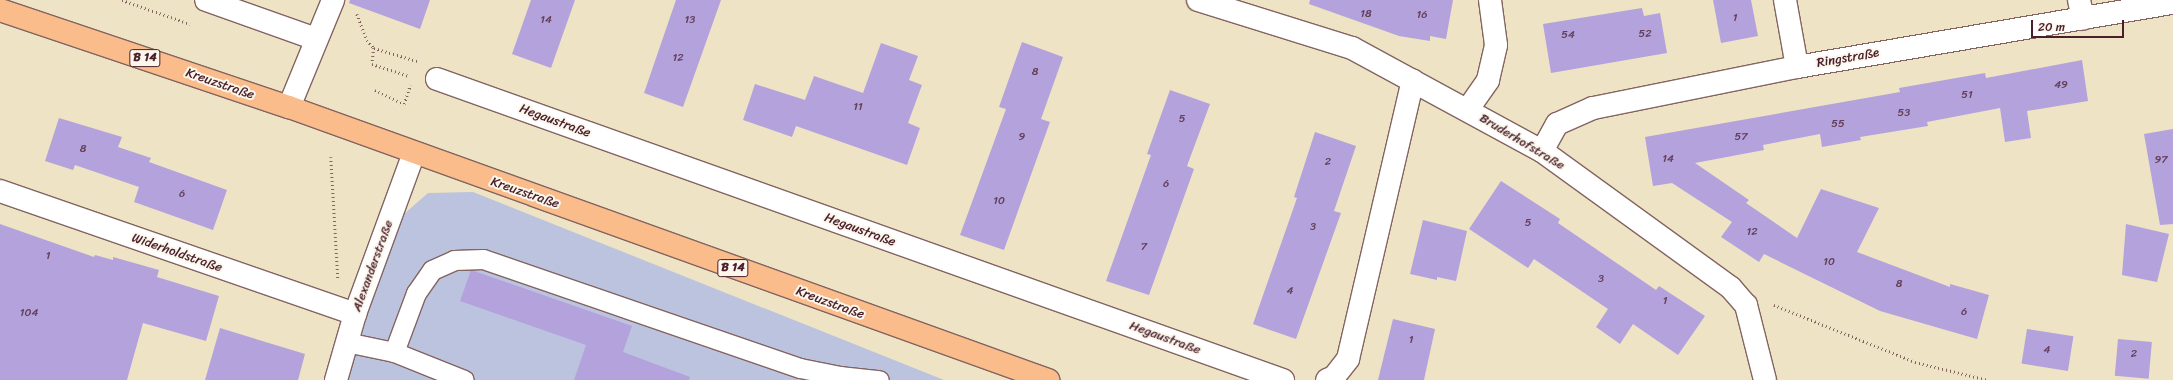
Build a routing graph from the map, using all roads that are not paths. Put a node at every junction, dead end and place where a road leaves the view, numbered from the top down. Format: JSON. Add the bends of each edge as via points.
{"nodes":[{"id":1,"x":206,"y":0,"type":"edge"},
{"id":2,"x":333,"y":0,"type":"edge"},
{"id":3,"x":1198,"y":0,"type":"edge"},
{"id":4,"x":1490,"y":0,"type":"edge"},
{"id":5,"x":1785,"y":0,"type":"edge"},
{"id":6,"x":2173,"y":3,"type":"edge"},
{"id":7,"x":2081,"y":9,"type":"edge"},
{"id":8,"x":0,"y":10,"type":"edge"},
{"id":9,"x":316,"y":39,"type":"junction"},
{"id":10,"x":1797,"y":67,"type":"junction"},
{"id":11,"x":437,"y":79,"type":"road end"},
{"id":12,"x":1413,"y":80,"type":"junction"},
{"id":13,"x":289,"y":107,"type":"junction"},
{"id":14,"x":1468,"y":109,"type":"junction"},
{"id":15,"x":1542,"y":151,"type":"junction"},
{"id":16,"x":414,"y":153,"type":"junction"},
{"id":17,"x":0,"y":191,"type":"edge"},
{"id":18,"x":354,"y":314,"type":"junction"},
{"id":19,"x":346,"y":342,"type":"junction"},
{"id":20,"x":394,"y":352,"type":"junction"},
{"id":21,"x":336,"y":380,"type":"edge"},
{"id":22,"x":464,"y":380,"type":"edge"},
{"id":23,"x":879,"y":380,"type":"edge"},
{"id":24,"x":1048,"y":380,"type":"edge"},
{"id":25,"x":1283,"y":380,"type":"edge"},
{"id":26,"x":1327,"y":380,"type":"edge"},
{"id":27,"x":1765,"y":380,"type":"edge"}],
"edges":[{"from":1,"to":9,"type":"street"},
{"from":2,"to":9,"type":"street"},
{"from":3,"to":12,"type":"street","name":"Bruderhofstraße","via":[[1352,48]]},
{"from":4,"to":14,"type":"street","via":[[1496,45],[1488,80]]},
{"from":5,"to":10,"type":"street"},
{"from":6,"to":7,"type":"street","name":"Ringstraße"},
{"from":7,"to":10,"type":"street","name":"Ringstraße"},
{"from":8,"to":13,"type":"main road","name":"Kreuzstraße","number":"B 14"},
{"from":9,"to":13,"type":"street"},
{"from":10,"to":15,"type":"street","name":"Ringstraße","via":[[1593,108],[1557,124]]},
{"from":11,"to":25,"type":"street","name":"Hegaustraße"},
{"from":12,"to":14,"type":"street","name":"Bruderhofstraße"},
{"from":12,"to":26,"type":"street","via":[[1348,359],[1334,377]]},
{"from":13,"to":16,"type":"main road","name":"Kreuzstraße","number":"B 14"},
{"from":14,"to":15,"type":"street","name":"Bruderhofstraße"},
{"from":15,"to":27,"type":"street","name":"Bruderhofstraße","via":[[1731,288],[1746,305]]},
{"from":16,"to":18,"type":"street","name":"Alexanderstraße"},
{"from":16,"to":24,"type":"main road","name":"Kreuzstraße","number":"B 14"},
{"from":17,"to":18,"type":"street","name":"Widerholdstraße"},
{"from":18,"to":19,"type":"street","name":"Alexanderstraße"},
{"from":19,"to":20,"type":"lane"},
{"from":19,"to":21,"type":"street","name":"Alexanderstraße"},
{"from":20,"to":22,"type":"lane"},
{"from":20,"to":23,"type":"lane","via":[[416,293],[432,270],[454,260],[483,259],[800,368]]}]}
